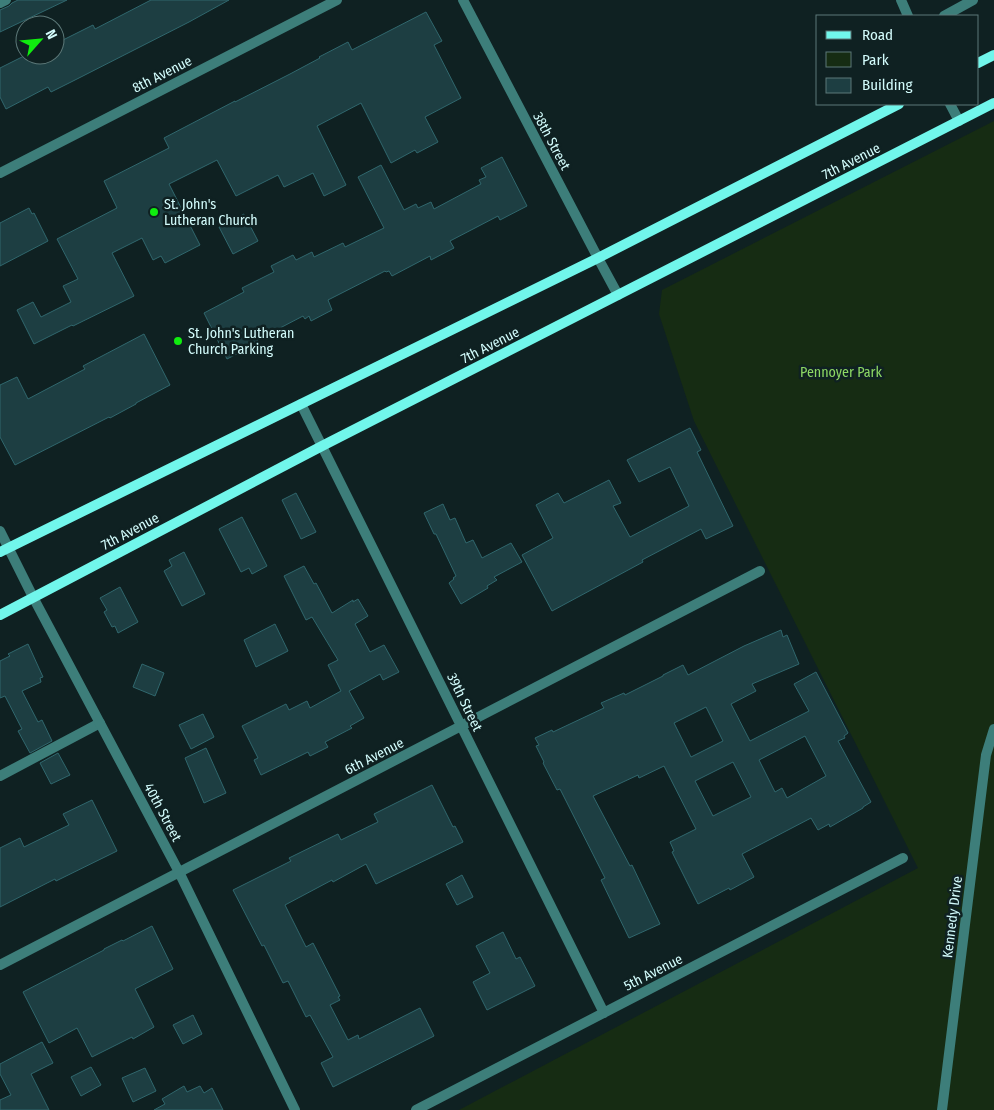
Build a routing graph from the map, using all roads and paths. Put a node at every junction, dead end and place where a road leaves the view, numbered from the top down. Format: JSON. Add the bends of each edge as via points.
{"nodes":[{"id":1,"x":6,"y":0,"type":"edge"},
{"id":2,"x":337,"y":0,"type":"edge"},
{"id":3,"x":463,"y":0,"type":"edge"},
{"id":4,"x":900,"y":0,"type":"edge"},
{"id":5,"x":972,"y":0,"type":"edge"},
{"id":6,"x":0,"y":3,"type":"edge"},
{"id":7,"x":908,"y":15,"type":"edge"},
{"id":8,"x":946,"y":15,"type":"edge"},
{"id":9,"x":994,"y":55,"type":"edge"},
{"id":10,"x":979,"y":62,"type":"edge"},
{"id":11,"x":994,"y":103,"type":"edge"},
{"id":12,"x":897,"y":105,"type":"edge"},
{"id":13,"x":951,"y":105,"type":"edge"},
{"id":14,"x":959,"y":121,"type":"junction"},
{"id":15,"x":0,"y":173,"type":"edge"},
{"id":16,"x":598,"y":258,"type":"junction"},
{"id":17,"x":618,"y":295,"type":"junction"},
{"id":18,"x":301,"y":404,"type":"junction"},
{"id":19,"x":322,"y":446,"type":"junction"},
{"id":20,"x":0,"y":531,"type":"edge"},
{"id":21,"x":4,"y":550,"type":"edge"},
{"id":22,"x":760,"y":571,"type":"dead end"},
{"id":23,"x":34,"y":597,"type":"junction"},
{"id":24,"x":0,"y":615,"type":"edge"},
{"id":25,"x":100,"y":723,"type":"junction"},
{"id":26,"x":461,"y":726,"type":"junction"},
{"id":27,"x":994,"y":729,"type":"edge"},
{"id":28,"x":0,"y":776,"type":"edge"},
{"id":29,"x":903,"y":858,"type":"dead end"},
{"id":30,"x":179,"y":872,"type":"junction"},
{"id":31,"x":0,"y":965,"type":"edge"},
{"id":32,"x":604,"y":1013,"type":"junction"},
{"id":33,"x":295,"y":1110,"type":"edge"},
{"id":34,"x":416,"y":1110,"type":"edge"},
{"id":35,"x":942,"y":1110,"type":"edge"}],
"edges":[{"from":1,"to":6,"type":"street"},
{"from":2,"to":15,"type":"street","name":"8th Avenue"},
{"from":3,"to":16,"type":"street","name":"38th Street"},
{"from":4,"to":7,"type":"street"},
{"from":5,"to":8,"type":"street"},
{"from":9,"to":10,"type":"street"},
{"from":11,"to":14,"type":"street","name":"7th Avenue"},
{"from":12,"to":16,"type":"street","name":"7th Avenue"},
{"from":13,"to":14,"type":"street"},
{"from":14,"to":17,"type":"street","name":"7th Avenue"},
{"from":16,"to":17,"type":"street","name":"38th Street"},
{"from":16,"to":18,"type":"street","name":"7th Avenue"},
{"from":17,"to":19,"type":"street","name":"7th Avenue"},
{"from":18,"to":19,"type":"street","name":"39th Street"},
{"from":18,"to":21,"type":"street","name":"7th Avenue"},
{"from":19,"to":23,"type":"street","name":"7th Avenue"},
{"from":19,"to":26,"type":"street","name":"39th Street"},
{"from":20,"to":21,"type":"street","name":"40th Street"},
{"from":21,"to":23,"type":"street","name":"40th Street"},
{"from":22,"to":26,"type":"street","name":"6th Avenue"},
{"from":23,"to":24,"type":"street","name":"7th Avenue"},
{"from":23,"to":25,"type":"street","name":"40th Street"},
{"from":25,"to":28,"type":"street"},
{"from":25,"to":30,"type":"street","name":"40th Street"},
{"from":26,"to":30,"type":"street","name":"6th Avenue"},
{"from":26,"to":32,"type":"street","name":"39th Street"},
{"from":27,"to":35,"type":"street","name":"Kennedy Drive","via":[[986,755]]},
{"from":29,"to":32,"type":"street","name":"5th Avenue"},
{"from":30,"to":31,"type":"street","name":"6th Avenue"},
{"from":30,"to":33,"type":"street","name":"40th Street"},
{"from":32,"to":34,"type":"street","name":"5th Avenue"}]}
